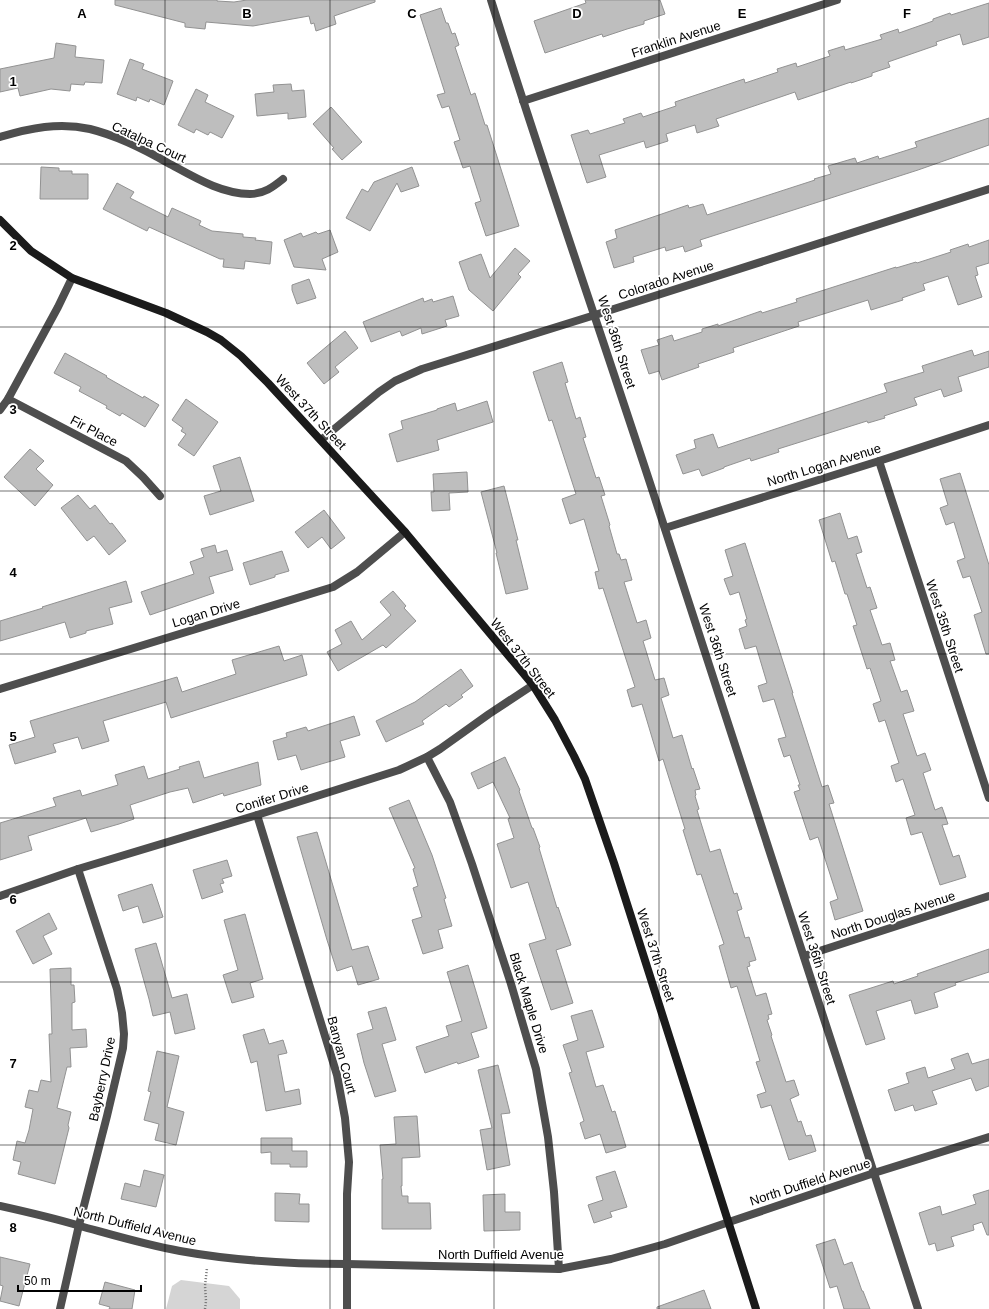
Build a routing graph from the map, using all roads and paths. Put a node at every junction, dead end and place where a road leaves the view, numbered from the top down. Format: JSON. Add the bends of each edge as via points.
{"nodes":[{"id":1,"x":491,"y":0,"type":"edge"},
{"id":2,"x":837,"y":0,"type":"edge"},
{"id":3,"x":523,"y":101,"type":"junction"},
{"id":4,"x":0,"y":137,"type":"edge"},
{"id":5,"x":283,"y":179,"type":"dead end"},
{"id":6,"x":989,"y":189,"type":"edge"},
{"id":7,"x":0,"y":220,"type":"edge"},
{"id":8,"x":72,"y":278,"type":"junction"},
{"id":9,"x":595,"y":315,"type":"junction"},
{"id":10,"x":8,"y":399,"type":"junction"},
{"id":11,"x":0,"y":410,"type":"edge"},
{"id":12,"x":989,"y":425,"type":"edge"},
{"id":13,"x":321,"y":440,"type":"junction"},
{"id":14,"x":879,"y":461,"type":"junction"},
{"id":15,"x":160,"y":496,"type":"dead end"},
{"id":16,"x":665,"y":528,"type":"junction"},
{"id":17,"x":405,"y":532,"type":"junction"},
{"id":18,"x":533,"y":685,"type":"junction"},
{"id":19,"x":0,"y":689,"type":"edge"},
{"id":20,"x":427,"y":757,"type":"junction"},
{"id":21,"x":989,"y":798,"type":"edge"},
{"id":22,"x":257,"y":815,"type":"junction"},
{"id":23,"x":78,"y":869,"type":"junction"},
{"id":24,"x":0,"y":896,"type":"edge"},
{"id":25,"x":989,"y":896,"type":"edge"},
{"id":26,"x":804,"y":956,"type":"junction"},
{"id":27,"x":989,"y":1136,"type":"edge"},
{"id":28,"x":874,"y":1173,"type":"junction"},
{"id":29,"x":0,"y":1206,"type":"edge"},
{"id":30,"x":729,"y":1222,"type":"junction"},
{"id":31,"x":79,"y":1225,"type":"junction"},
{"id":32,"x":208,"y":1256,"type":"junction"},
{"id":33,"x":347,"y":1264,"type":"junction"},
{"id":34,"x":559,"y":1269,"type":"junction"},
{"id":35,"x":60,"y":1309,"type":"edge"},
{"id":36,"x":205,"y":1309,"type":"edge"},
{"id":37,"x":347,"y":1309,"type":"edge"},
{"id":38,"x":756,"y":1309,"type":"edge"},
{"id":39,"x":918,"y":1309,"type":"edge"}],
"edges":[{"from":1,"to":3,"type":"street","name":"West 36th Street"},
{"from":2,"to":3,"type":"street","name":"Franklin Avenue"},
{"from":3,"to":9,"type":"street","name":"West 36th Street"},
{"from":4,"to":5,"type":"street","name":"Catalpa Court","via":[[44,126],[90,129],[145,150],[200,180],[227,190],[250,194],[262,192]]},
{"from":6,"to":9,"type":"street","name":"Colorado Avenue"},
{"from":7,"to":8,"type":"street","name":"West 37th Street","via":[[31,251]]},
{"from":8,"to":10,"type":"street"},
{"from":8,"to":13,"type":"street","name":"West 37th Street","via":[[166,313],[221,340],[268,383]]},
{"from":9,"to":13,"type":"street","name":"Colorado Avenue","via":[[422,369],[395,381]]},
{"from":9,"to":16,"type":"street","name":"West 36th Street"},
{"from":10,"to":11,"type":"street"},
{"from":10,"to":15,"type":"street","name":"Fir Place","via":[[126,461]]},
{"from":12,"to":14,"type":"street","name":"North Logan Avenue"},
{"from":13,"to":17,"type":"street","name":"West 37th Street"},
{"from":14,"to":16,"type":"street","name":"North Logan Avenue"},
{"from":14,"to":21,"type":"street","name":"West 35th Street"},
{"from":16,"to":26,"type":"street","name":"West 36th Street"},
{"from":17,"to":18,"type":"street","name":"West 37th Street"},
{"from":17,"to":19,"type":"street","name":"Logan Drive","via":[[357,572],[333,587]]},
{"from":18,"to":20,"type":"street","name":"Conifer Drive"},
{"from":18,"to":30,"type":"street","name":"West 37th Street","via":[[555,720],[585,779]]},
{"from":20,"to":22,"type":"street","name":"Conifer Drive","via":[[399,770]]},
{"from":20,"to":34,"type":"street","name":"Black Maple Drive","via":[[450,802],[472,864],[536,1069],[548,1137]]},
{"from":22,"to":23,"type":"street","name":"Conifer Drive"},
{"from":22,"to":33,"type":"street","name":"Banyan Court","via":[[337,1075],[345,1118],[349,1162]]},
{"from":23,"to":24,"type":"street","name":"Conifer Drive"},
{"from":23,"to":31,"type":"street","name":"Bayberry Drive","via":[[117,989],[124,1034],[107,1116]]},
{"from":25,"to":26,"type":"street","name":"North Douglas Avenue"},
{"from":26,"to":28,"type":"street","name":"West 36th Street"},
{"from":27,"to":28,"type":"street","name":"North Duffield Avenue"},
{"from":28,"to":30,"type":"street","name":"North Duffield Avenue"},
{"from":28,"to":39,"type":"street","name":"West 36th Street"},
{"from":29,"to":31,"type":"street","name":"North Duffield Avenue"},
{"from":30,"to":34,"type":"street","name":"North Duffield Avenue","via":[[611,1259]]},
{"from":30,"to":38,"type":"street","name":"West 37th Street"},
{"from":31,"to":32,"type":"street","name":"North Duffield Avenue","via":[[146,1244]]},
{"from":31,"to":35,"type":"street","name":"Bayberry Drive"},
{"from":32,"to":33,"type":"street","name":"North Duffield Avenue","via":[[280,1263]]},
{"from":32,"to":36,"type":"path"},
{"from":33,"to":34,"type":"street","name":"North Duffield Avenue"},
{"from":33,"to":37,"type":"street","name":"Banyan Court"}]}
